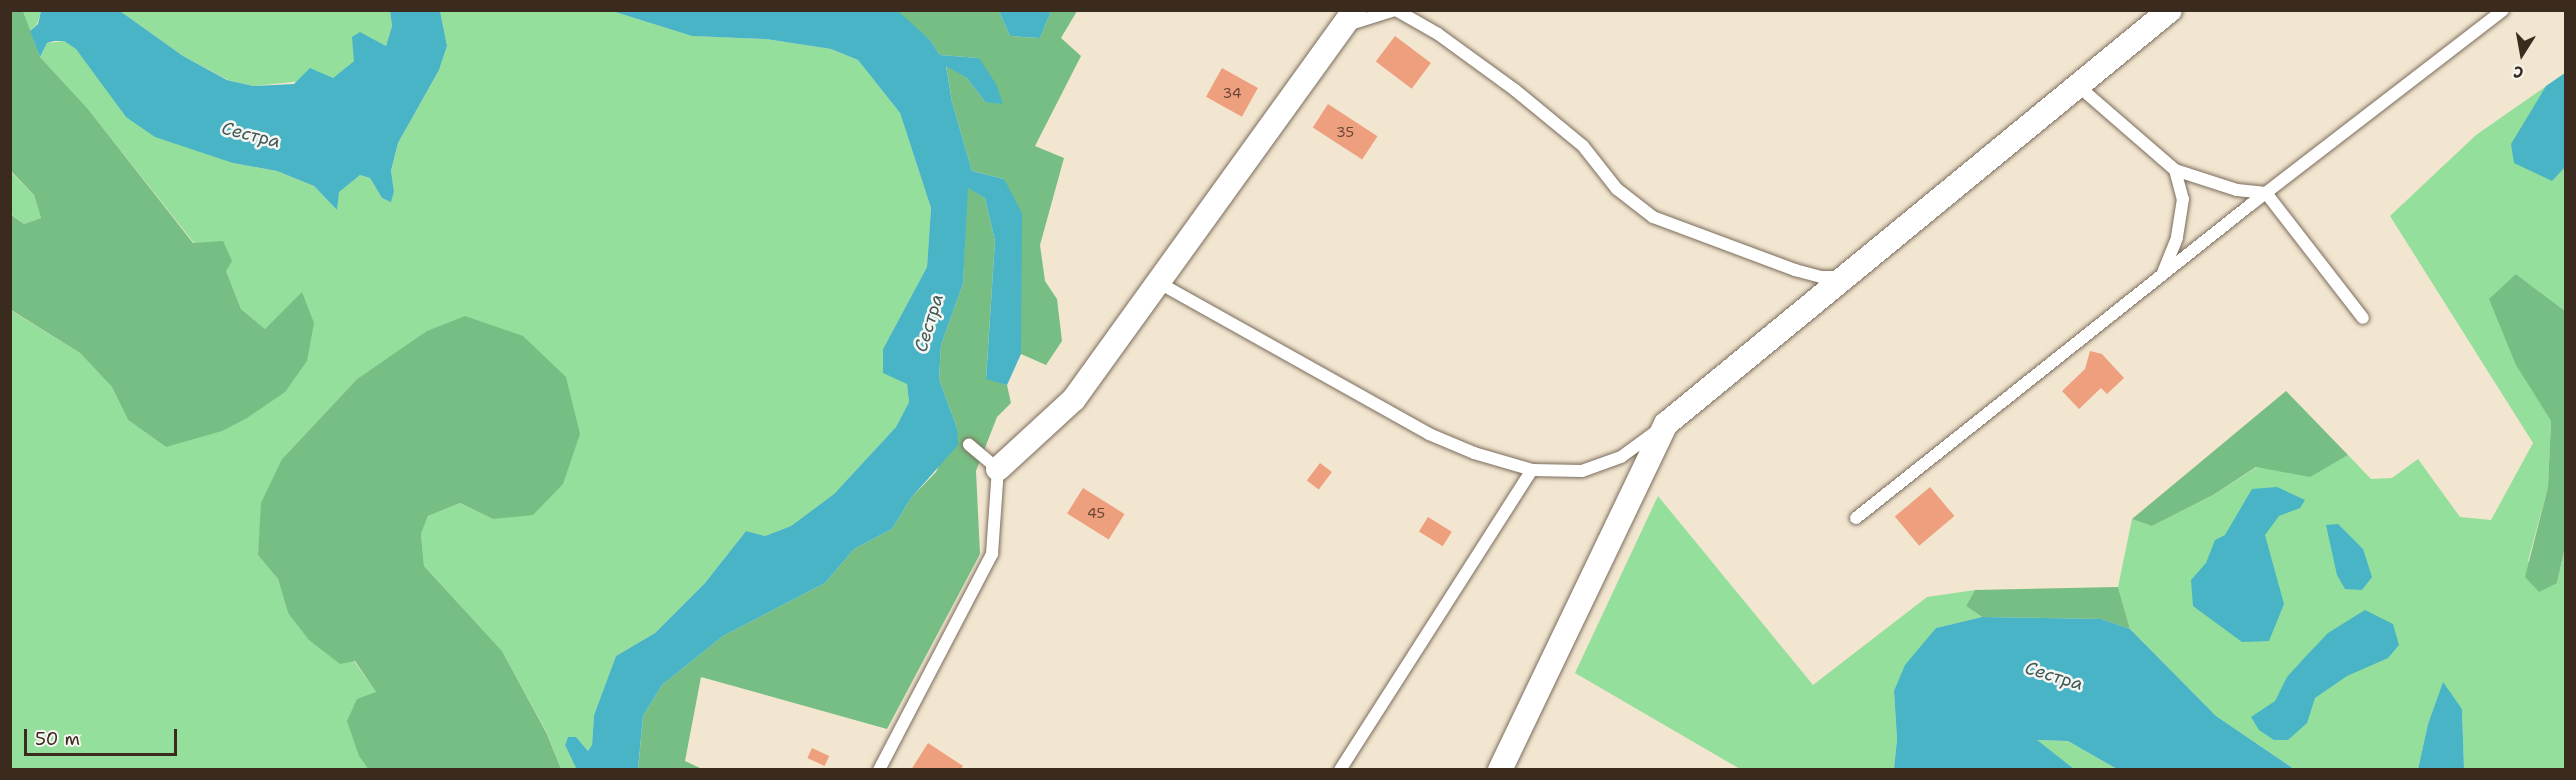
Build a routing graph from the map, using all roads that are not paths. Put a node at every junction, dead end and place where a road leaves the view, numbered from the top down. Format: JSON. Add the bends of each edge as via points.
{"nodes":[{"id":1,"x":1395,"y":10,"type":"edge"},
{"id":2,"x":2170,"y":10,"type":"edge"},
{"id":3,"x":2504,"y":10,"type":"edge"},
{"id":4,"x":1349,"y":19,"type":"edge"},
{"id":5,"x":2077,"y":86,"type":"junction"},
{"id":6,"x":2175,"y":170,"type":"junction"},
{"id":7,"x":2266,"y":193,"type":"junction"},
{"id":8,"x":2162,"y":275,"type":"junction"},
{"id":9,"x":1842,"y":277,"type":"junction"},
{"id":10,"x":1161,"y":284,"type":"junction"},
{"id":11,"x":2363,"y":318,"type":"dead end"},
{"id":12,"x":1666,"y":424,"type":"junction"},
{"id":13,"x":969,"y":446,"type":"dead end"},
{"id":14,"x":998,"y":469,"type":"junction"},
{"id":15,"x":1532,"y":470,"type":"junction"},
{"id":16,"x":1856,"y":518,"type":"dead end"},
{"id":17,"x":879,"y":770,"type":"edge"},
{"id":18,"x":1340,"y":770,"type":"edge"},
{"id":19,"x":1500,"y":770,"type":"edge"}],
"edges":[{"from":1,"to":4,"type":"lane"},
{"from":1,"to":9,"type":"lane","via":[[1438,34],[1515,90],[1583,146],[1617,189],[1653,217],[1795,270],[1821,277]]},
{"from":2,"to":5,"type":"street"},
{"from":3,"to":7,"type":"lane"},
{"from":4,"to":10,"type":"street"},
{"from":5,"to":6,"type":"lane"},
{"from":5,"to":9,"type":"street"},
{"from":6,"to":7,"type":"lane","via":[[2238,190]]},
{"from":6,"to":8,"type":"lane","via":[[2183,199],[2177,238]]},
{"from":7,"to":8,"type":"lane"},
{"from":7,"to":11,"type":"lane"},
{"from":8,"to":16,"type":"lane"},
{"from":9,"to":12,"type":"street"},
{"from":10,"to":14,"type":"street","via":[[1074,399]]},
{"from":10,"to":15,"type":"lane","via":[[1429,434],[1474,453]]},
{"from":12,"to":15,"type":"lane","via":[[1621,457],[1582,471]]},
{"from":12,"to":19,"type":"street"},
{"from":13,"to":14,"type":"lane"},
{"from":14,"to":17,"type":"lane","via":[[992,554]]},
{"from":15,"to":18,"type":"lane"}]}
